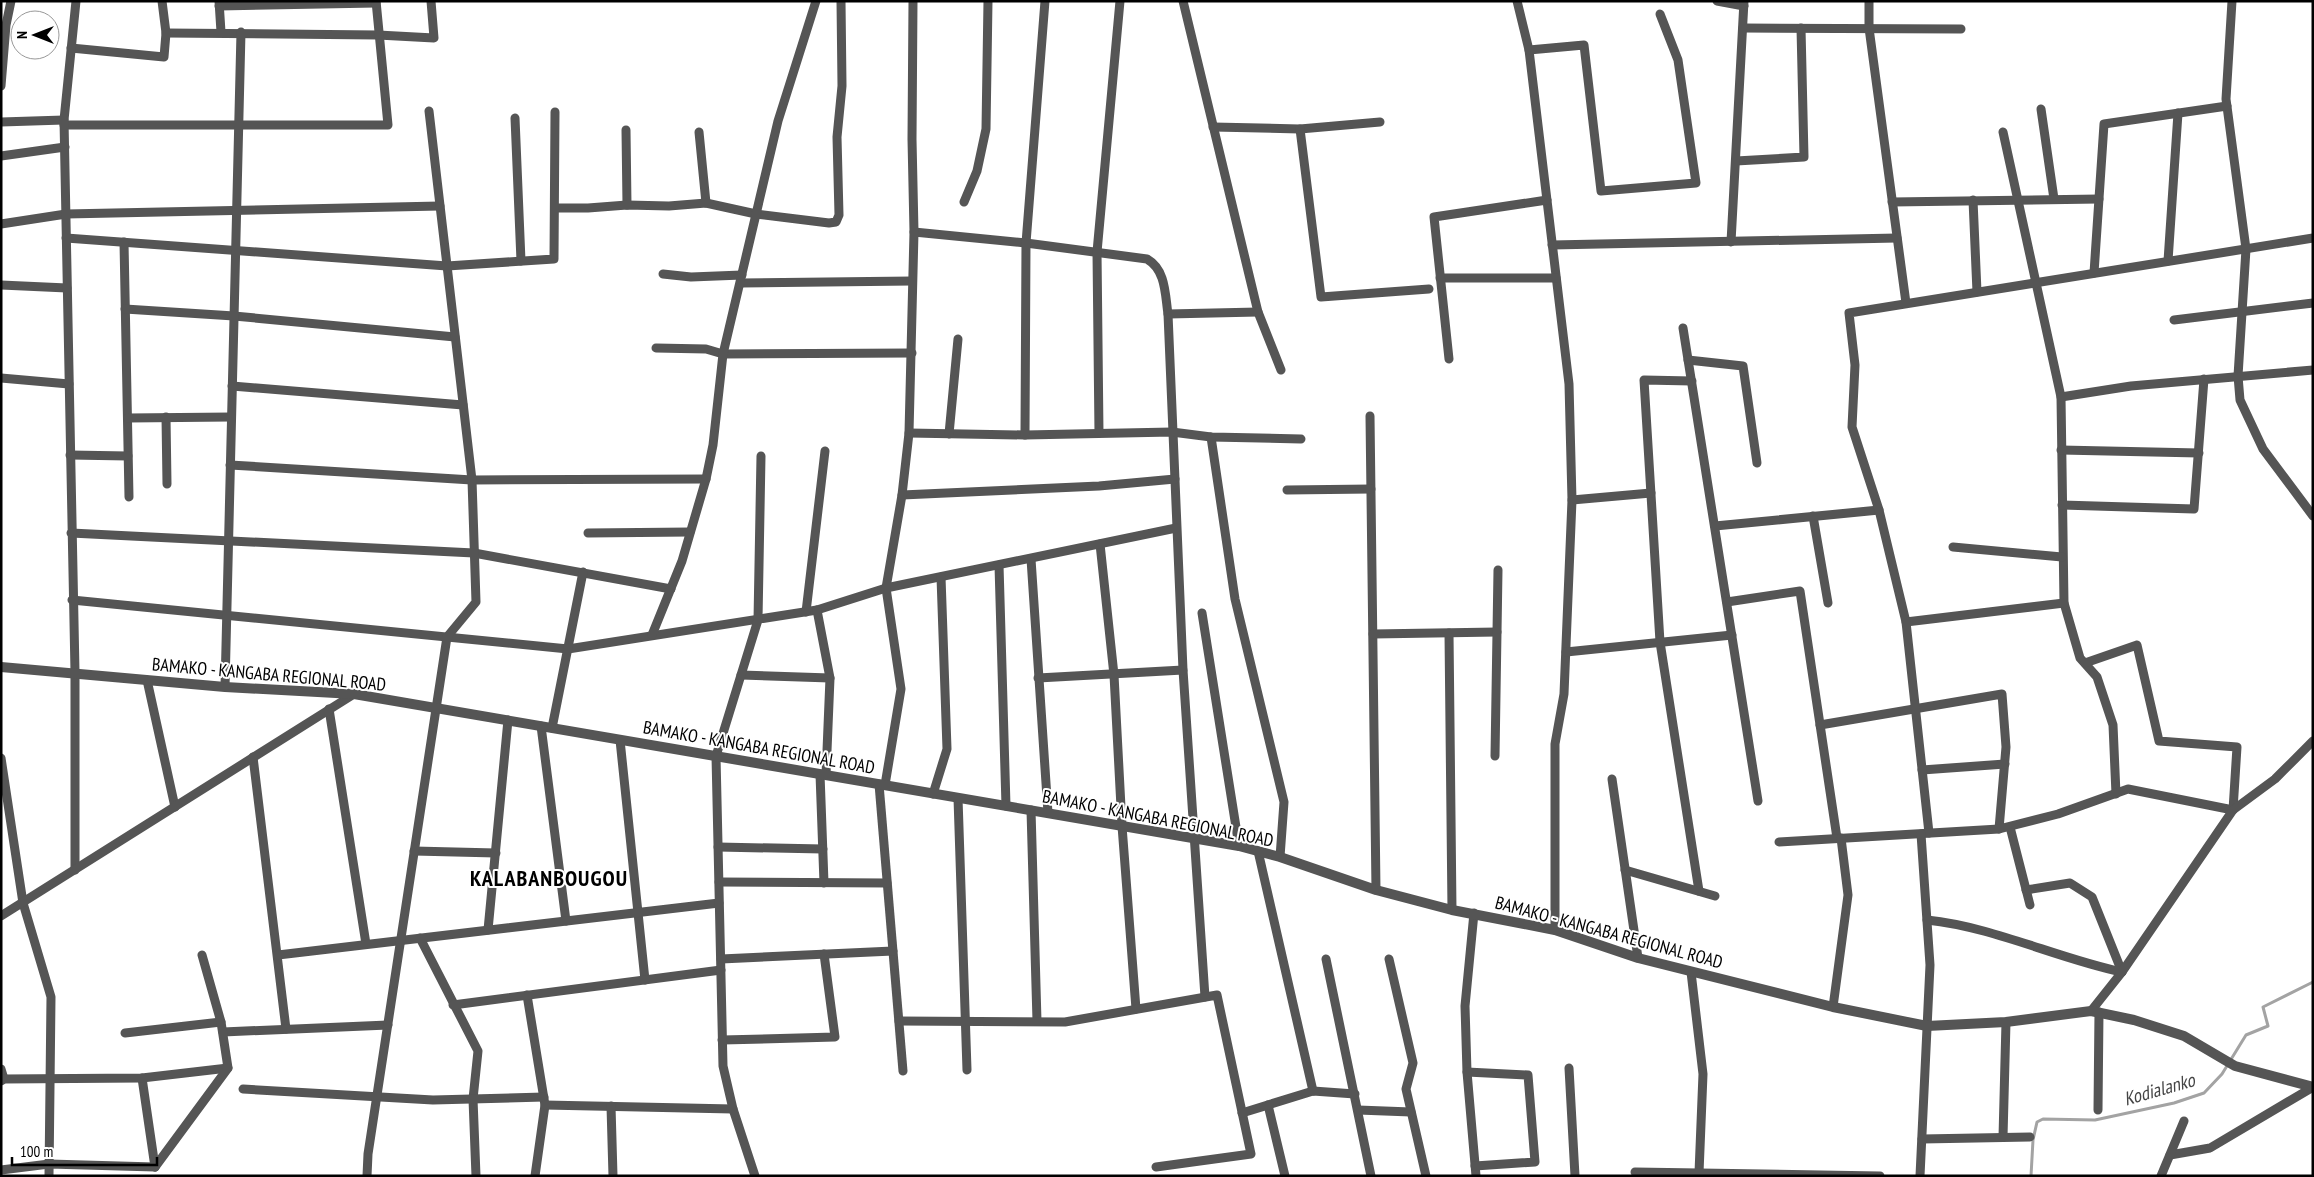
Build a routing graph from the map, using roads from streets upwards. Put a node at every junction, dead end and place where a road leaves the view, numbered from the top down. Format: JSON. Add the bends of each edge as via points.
{"nodes":[{"id":1,"x":11,"y":1,"type":"edge"},
{"id":2,"x":76,"y":1,"type":"edge"},
{"id":3,"x":162,"y":1,"type":"edge"},
{"id":4,"x":431,"y":1,"type":"edge"},
{"id":5,"x":816,"y":1,"type":"edge"},
{"id":6,"x":841,"y":1,"type":"edge"},
{"id":7,"x":913,"y":1,"type":"edge"},
{"id":8,"x":988,"y":1,"type":"edge"},
{"id":9,"x":1045,"y":1,"type":"edge"},
{"id":10,"x":1120,"y":1,"type":"edge"},
{"id":11,"x":1183,"y":1,"type":"edge"},
{"id":12,"x":1517,"y":1,"type":"edge"},
{"id":13,"x":1717,"y":1,"type":"edge"},
{"id":14,"x":1869,"y":1,"type":"edge"},
{"id":15,"x":2232,"y":1,"type":"edge"},
{"id":16,"x":376,"y":2,"type":"edge"},
{"id":17,"x":219,"y":3,"type":"edge"},
{"id":18,"x":1744,"y":4,"type":"edge"},
{"id":19,"x":1660,"y":14,"type":"dead end"},
{"id":20,"x":4,"y":26,"type":"edge"},
{"id":21,"x":1743,"y":28,"type":"junction"},
{"id":22,"x":1802,"y":28,"type":"junction"},
{"id":23,"x":1869,"y":28,"type":"junction"},
{"id":24,"x":1961,"y":29,"type":"dead end"},
{"id":25,"x":220,"y":32,"type":"junction"},
{"id":26,"x":241,"y":32,"type":"junction"},
{"id":27,"x":166,"y":33,"type":"junction"},
{"id":28,"x":378,"y":35,"type":"junction"},
{"id":29,"x":71,"y":48,"type":"junction"},
{"id":30,"x":1529,"y":50,"type":"junction"},
{"id":31,"x":1,"y":86,"type":"edge"},
{"id":32,"x":2226,"y":106,"type":"junction"},
{"id":33,"x":2041,"y":109,"type":"dead end"},
{"id":34,"x":429,"y":111,"type":"dead end"},
{"id":35,"x":555,"y":112,"type":"dead end"},
{"id":36,"x":2178,"y":113,"type":"junction"},
{"id":37,"x":515,"y":118,"type":"dead end"},
{"id":38,"x":1,"y":122,"type":"edge"},
{"id":39,"x":64,"y":122,"type":"junction"},
{"id":40,"x":1380,"y":122,"type":"dead end"},
{"id":41,"x":239,"y":125,"type":"junction"},
{"id":42,"x":1213,"y":127,"type":"junction"},
{"id":43,"x":1300,"y":129,"type":"junction"},
{"id":44,"x":626,"y":130,"type":"dead end"},
{"id":45,"x":699,"y":132,"type":"dead end"},
{"id":46,"x":2003,"y":132,"type":"dead end"},
{"id":47,"x":65,"y":147,"type":"junction"},
{"id":48,"x":1,"y":156,"type":"edge"},
{"id":49,"x":1736,"y":161,"type":"junction"},
{"id":50,"x":2054,"y":199,"type":"junction"},
{"id":51,"x":2099,"y":199,"type":"junction"},
{"id":52,"x":1547,"y":200,"type":"junction"},
{"id":53,"x":1973,"y":200,"type":"junction"},
{"id":54,"x":2018,"y":200,"type":"junction"},
{"id":55,"x":964,"y":202,"type":"dead end"},
{"id":56,"x":1892,"y":202,"type":"junction"},
{"id":57,"x":706,"y":203,"type":"junction"},
{"id":58,"x":627,"y":204,"type":"junction"},
{"id":59,"x":440,"y":206,"type":"junction"},
{"id":60,"x":555,"y":208,"type":"junction"},
{"id":61,"x":237,"y":210,"type":"junction"},
{"id":62,"x":66,"y":214,"type":"junction"},
{"id":63,"x":756,"y":214,"type":"junction"},
{"id":64,"x":1,"y":224,"type":"edge"},
{"id":65,"x":914,"y":232,"type":"junction"},
{"id":66,"x":66,"y":238,"type":"junction"},
{"id":67,"x":1897,"y":238,"type":"junction"},
{"id":68,"x":2313,"y":238,"type":"edge"},
{"id":69,"x":124,"y":242,"type":"junction"},
{"id":70,"x":1731,"y":242,"type":"junction"},
{"id":71,"x":1026,"y":243,"type":"junction"},
{"id":72,"x":1552,"y":245,"type":"junction"},
{"id":73,"x":2246,"y":249,"type":"junction"},
{"id":74,"x":236,"y":251,"type":"junction"},
{"id":75,"x":1097,"y":252,"type":"junction"},
{"id":76,"x":521,"y":261,"type":"junction"},
{"id":77,"x":2168,"y":261,"type":"junction"},
{"id":78,"x":447,"y":266,"type":"junction"},
{"id":79,"x":2094,"y":273,"type":"junction"},
{"id":80,"x":663,"y":274,"type":"dead end"},
{"id":81,"x":1440,"y":278,"type":"junction"},
{"id":82,"x":1556,"y":278,"type":"junction"},
{"id":83,"x":742,"y":279,"type":"junction"},
{"id":84,"x":912,"y":281,"type":"junction"},
{"id":85,"x":2036,"y":282,"type":"junction"},
{"id":86,"x":1,"y":285,"type":"edge"},
{"id":87,"x":67,"y":288,"type":"junction"},
{"id":88,"x":1429,"y":289,"type":"dead end"},
{"id":89,"x":1977,"y":292,"type":"junction"},
{"id":90,"x":1906,"y":303,"type":"junction"},
{"id":91,"x":2313,"y":303,"type":"edge"},
{"id":92,"x":125,"y":309,"type":"junction"},
{"id":93,"x":1258,"y":312,"type":"junction"},
{"id":94,"x":2242,"y":312,"type":"junction"},
{"id":95,"x":1168,"y":314,"type":"junction"},
{"id":96,"x":234,"y":316,"type":"junction"},
{"id":97,"x":2174,"y":320,"type":"dead end"},
{"id":98,"x":1683,"y":328,"type":"dead end"},
{"id":99,"x":455,"y":337,"type":"junction"},
{"id":100,"x":958,"y":339,"type":"dead end"},
{"id":101,"x":656,"y":348,"type":"dead end"},
{"id":102,"x":912,"y":353,"type":"junction"},
{"id":103,"x":723,"y":354,"type":"junction"},
{"id":104,"x":1449,"y":359,"type":"dead end"},
{"id":105,"x":1688,"y":360,"type":"junction"},
{"id":106,"x":1281,"y":370,"type":"dead end"},
{"id":107,"x":2313,"y":370,"type":"edge"},
{"id":108,"x":2238,"y":376,"type":"junction"},
{"id":109,"x":1,"y":378,"type":"edge"},
{"id":110,"x":2204,"y":379,"type":"junction"},
{"id":111,"x":1692,"y":381,"type":"junction"},
{"id":112,"x":69,"y":384,"type":"junction"},
{"id":113,"x":232,"y":386,"type":"junction"},
{"id":114,"x":2061,"y":397,"type":"junction"},
{"id":115,"x":463,"y":405,"type":"junction"},
{"id":116,"x":1370,"y":416,"type":"dead end"},
{"id":117,"x":166,"y":417,"type":"junction"},
{"id":118,"x":232,"y":417,"type":"junction"},
{"id":119,"x":128,"y":418,"type":"junction"},
{"id":120,"x":1172,"y":432,"type":"junction"},
{"id":121,"x":909,"y":433,"type":"junction"},
{"id":122,"x":1099,"y":433,"type":"junction"},
{"id":123,"x":949,"y":434,"type":"junction"},
{"id":124,"x":1025,"y":435,"type":"junction"},
{"id":125,"x":1211,"y":437,"type":"junction"},
{"id":126,"x":1301,"y":439,"type":"dead end"},
{"id":127,"x":2061,"y":450,"type":"junction"},
{"id":128,"x":825,"y":451,"type":"dead end"},
{"id":129,"x":2198,"y":452,"type":"junction"},
{"id":130,"x":70,"y":455,"type":"junction"},
{"id":131,"x":128,"y":456,"type":"junction"},
{"id":132,"x":761,"y":456,"type":"dead end"},
{"id":133,"x":1757,"y":463,"type":"dead end"},
{"id":134,"x":230,"y":465,"type":"junction"},
{"id":135,"x":706,"y":479,"type":"junction"},
{"id":136,"x":472,"y":480,"type":"junction"},
{"id":137,"x":1175,"y":480,"type":"junction"},
{"id":138,"x":166,"y":484,"type":"dead end"},
{"id":139,"x":1371,"y":489,"type":"junction"},
{"id":140,"x":1287,"y":490,"type":"dead end"},
{"id":141,"x":1651,"y":492,"type":"junction"},
{"id":142,"x":902,"y":495,"type":"junction"},
{"id":143,"x":129,"y":497,"type":"dead end"},
{"id":144,"x":1572,"y":500,"type":"junction"},
{"id":145,"x":2062,"y":504,"type":"junction"},
{"id":146,"x":1879,"y":510,"type":"junction"},
{"id":147,"x":1813,"y":516,"type":"junction"},
{"id":148,"x":2313,"y":516,"type":"edge"},
{"id":149,"x":1715,"y":526,"type":"junction"},
{"id":150,"x":1176,"y":528,"type":"junction"},
{"id":151,"x":690,"y":532,"type":"junction"},
{"id":152,"x":588,"y":533,"type":"dead end"},
{"id":153,"x":71,"y":534,"type":"junction"},
{"id":154,"x":228,"y":541,"type":"junction"},
{"id":155,"x":1100,"y":544,"type":"junction"},
{"id":156,"x":1953,"y":547,"type":"dead end"},
{"id":157,"x":474,"y":553,"type":"junction"},
{"id":158,"x":2062,"y":557,"type":"junction"},
{"id":159,"x":1031,"y":559,"type":"junction"},
{"id":160,"x":999,"y":565,"type":"junction"},
{"id":161,"x":1498,"y":570,"type":"dead end"},
{"id":162,"x":584,"y":572,"type":"junction"},
{"id":163,"x":941,"y":577,"type":"junction"},
{"id":164,"x":886,"y":588,"type":"junction"},
{"id":165,"x":671,"y":589,"type":"junction"},
{"id":166,"x":72,"y":600,"type":"junction"},
{"id":167,"x":1727,"y":602,"type":"junction"},
{"id":168,"x":1828,"y":603,"type":"dead end"},
{"id":169,"x":2064,"y":603,"type":"junction"},
{"id":170,"x":817,"y":610,"type":"junction"},
{"id":171,"x":806,"y":612,"type":"junction"},
{"id":172,"x":1202,"y":613,"type":"dead end"},
{"id":173,"x":226,"y":616,"type":"junction"},
{"id":174,"x":758,"y":620,"type":"junction"},
{"id":175,"x":1906,"y":622,"type":"junction"},
{"id":176,"x":1497,"y":632,"type":"junction"},
{"id":177,"x":1449,"y":633,"type":"junction"},
{"id":178,"x":1373,"y":634,"type":"junction"},
{"id":179,"x":652,"y":635,"type":"junction"},
{"id":180,"x":1732,"y":635,"type":"junction"},
{"id":181,"x":447,"y":637,"type":"junction"},
{"id":182,"x":1660,"y":642,"type":"junction"},
{"id":183,"x":568,"y":649,"type":"junction"},
{"id":184,"x":1566,"y":652,"type":"junction"},
{"id":185,"x":2085,"y":663,"type":"junction"},
{"id":186,"x":1,"y":667,"type":"edge"},
{"id":187,"x":1183,"y":670,"type":"junction"},
{"id":188,"x":75,"y":672,"type":"junction"},
{"id":189,"x":741,"y":675,"type":"junction"},
{"id":190,"x":1114,"y":675,"type":"junction"},
{"id":191,"x":830,"y":678,"type":"junction"},
{"id":192,"x":1038,"y":678,"type":"junction"},
{"id":193,"x":147,"y":680,"type":"junction"},
{"id":194,"x":225,"y":687,"type":"junction"},
{"id":195,"x":354,"y":694,"type":"junction"},
{"id":196,"x":436,"y":708,"type":"junction"},
{"id":197,"x":329,"y":709,"type":"junction"},
{"id":198,"x":1915,"y":709,"type":"junction"},
{"id":199,"x":508,"y":720,"type":"junction"},
{"id":200,"x":1820,"y":725,"type":"junction"},
{"id":201,"x":540,"y":726,"type":"junction"},
{"id":202,"x":552,"y":728,"type":"junction"},
{"id":203,"x":620,"y":740,"type":"junction"},
{"id":204,"x":2313,"y":741,"type":"edge"},
{"id":205,"x":716,"y":756,"type":"junction"},
{"id":206,"x":1495,"y":756,"type":"dead end"},
{"id":207,"x":253,"y":757,"type":"junction"},
{"id":208,"x":1,"y":758,"type":"edge"},
{"id":209,"x":2005,"y":764,"type":"junction"},
{"id":210,"x":1922,"y":770,"type":"junction"},
{"id":211,"x":823,"y":774,"type":"junction"},
{"id":212,"x":1612,"y":779,"type":"dead end"},
{"id":213,"x":882,"y":785,"type":"junction"},
{"id":214,"x":933,"y":794,"type":"junction"},
{"id":215,"x":2116,"y":794,"type":"junction"},
{"id":216,"x":958,"y":798,"type":"junction"},
{"id":217,"x":1758,"y":801,"type":"dead end"},
{"id":218,"x":1006,"y":806,"type":"junction"},
{"id":219,"x":175,"y":807,"type":"junction"},
{"id":220,"x":1031,"y":810,"type":"junction"},
{"id":221,"x":2234,"y":810,"type":"junction"},
{"id":222,"x":1048,"y":813,"type":"junction"},
{"id":223,"x":5,"y":814,"type":"edge"},
{"id":224,"x":1122,"y":826,"type":"junction"},
{"id":225,"x":2010,"y":827,"type":"junction"},
{"id":226,"x":1999,"y":829,"type":"junction"},
{"id":227,"x":1925,"y":834,"type":"junction"},
{"id":228,"x":1194,"y":838,"type":"junction"},
{"id":229,"x":1839,"y":838,"type":"junction"},
{"id":230,"x":1779,"y":842,"type":"dead end"},
{"id":231,"x":1239,"y":846,"type":"junction"},
{"id":232,"x":718,"y":847,"type":"junction"},
{"id":233,"x":823,"y":849,"type":"junction"},
{"id":234,"x":414,"y":851,"type":"junction"},
{"id":235,"x":1258,"y":851,"type":"junction"},
{"id":236,"x":496,"y":852,"type":"junction"},
{"id":237,"x":1280,"y":857,"type":"junction"},
{"id":238,"x":75,"y":870,"type":"junction"},
{"id":239,"x":1625,"y":870,"type":"junction"},
{"id":240,"x":719,"y":882,"type":"junction"},
{"id":241,"x":824,"y":883,"type":"junction"},
{"id":242,"x":887,"y":883,"type":"junction"},
{"id":243,"x":1376,"y":890,"type":"junction"},
{"id":244,"x":2026,"y":890,"type":"junction"},
{"id":245,"x":1699,"y":891,"type":"junction"},
{"id":246,"x":1714,"y":896,"type":"dead end"},
{"id":247,"x":23,"y":903,"type":"junction"},
{"id":248,"x":719,"y":903,"type":"junction"},
{"id":249,"x":2030,"y":905,"type":"dead end"},
{"id":250,"x":1452,"y":910,"type":"junction"},
{"id":251,"x":638,"y":912,"type":"junction"},
{"id":252,"x":1474,"y":913,"type":"junction"},
{"id":253,"x":1,"y":916,"type":"edge"},
{"id":254,"x":1927,"y":920,"type":"junction"},
{"id":255,"x":566,"y":921,"type":"junction"},
{"id":256,"x":488,"y":930,"type":"junction"},
{"id":257,"x":1555,"y":930,"type":"junction"},
{"id":258,"x":420,"y":938,"type":"junction"},
{"id":259,"x":401,"y":940,"type":"junction"},
{"id":260,"x":366,"y":944,"type":"junction"},
{"id":261,"x":893,"y":951,"type":"junction"},
{"id":262,"x":824,"y":954,"type":"junction"},
{"id":263,"x":202,"y":955,"type":"dead end"},
{"id":264,"x":278,"y":955,"type":"junction"},
{"id":265,"x":1638,"y":958,"type":"junction"},
{"id":266,"x":721,"y":959,"type":"junction"},
{"id":267,"x":1326,"y":959,"type":"dead end"},
{"id":268,"x":1388,"y":959,"type":"dead end"},
{"id":269,"x":721,"y":970,"type":"junction"},
{"id":270,"x":1690,"y":972,"type":"junction"},
{"id":271,"x":2122,"y":972,"type":"junction"},
{"id":272,"x":645,"y":980,"type":"junction"},
{"id":273,"x":527,"y":995,"type":"junction"},
{"id":274,"x":1205,"y":997,"type":"junction"},
{"id":275,"x":453,"y":1005,"type":"junction"},
{"id":276,"x":1833,"y":1007,"type":"junction"},
{"id":277,"x":1136,"y":1009,"type":"junction"},
{"id":278,"x":2095,"y":1012,"type":"junction"},
{"id":279,"x":899,"y":1021,"type":"junction"},
{"id":280,"x":966,"y":1021,"type":"junction"},
{"id":281,"x":221,"y":1022,"type":"junction"},
{"id":282,"x":1037,"y":1022,"type":"junction"},
{"id":283,"x":2006,"y":1022,"type":"junction"},
{"id":284,"x":388,"y":1025,"type":"junction"},
{"id":285,"x":1927,"y":1026,"type":"junction"},
{"id":286,"x":286,"y":1030,"type":"junction"},
{"id":287,"x":223,"y":1032,"type":"junction"},
{"id":288,"x":125,"y":1033,"type":"dead end"},
{"id":289,"x":722,"y":1040,"type":"junction"},
{"id":290,"x":228,"y":1068,"type":"junction"},
{"id":291,"x":1569,"y":1068,"type":"dead end"},
{"id":292,"x":1,"y":1069,"type":"edge"},
{"id":293,"x":967,"y":1070,"type":"dead end"},
{"id":294,"x":903,"y":1071,"type":"dead end"},
{"id":295,"x":1467,"y":1072,"type":"junction"},
{"id":296,"x":50,"y":1078,"type":"junction"},
{"id":297,"x":142,"y":1078,"type":"junction"},
{"id":298,"x":3,"y":1080,"type":"edge"},
{"id":299,"x":2313,"y":1087,"type":"edge"},
{"id":300,"x":243,"y":1089,"type":"dead end"},
{"id":301,"x":1313,"y":1091,"type":"junction"},
{"id":302,"x":1354,"y":1094,"type":"junction"},
{"id":303,"x":377,"y":1097,"type":"junction"},
{"id":304,"x":473,"y":1099,"type":"junction"},
{"id":305,"x":545,"y":1101,"type":"junction"},
{"id":306,"x":1268,"y":1105,"type":"junction"},
{"id":307,"x":611,"y":1106,"type":"junction"},
{"id":308,"x":733,"y":1108,"type":"junction"},
{"id":309,"x":1358,"y":1110,"type":"junction"},
{"id":310,"x":2098,"y":1110,"type":"dead end"},
{"id":311,"x":1411,"y":1112,"type":"junction"},
{"id":312,"x":1242,"y":1113,"type":"junction"},
{"id":313,"x":2184,"y":1121,"type":"dead end"},
{"id":314,"x":2003,"y":1137,"type":"junction"},
{"id":315,"x":2030,"y":1137,"type":"dead end"},
{"id":316,"x":1922,"y":1139,"type":"junction"},
{"id":317,"x":2170,"y":1155,"type":"junction"},
{"id":318,"x":49,"y":1164,"type":"junction"},
{"id":319,"x":1475,"y":1166,"type":"junction"},
{"id":320,"x":154,"y":1167,"type":"junction"},
{"id":321,"x":1156,"y":1167,"type":"dead end"},
{"id":322,"x":1,"y":1170,"type":"edge"},
{"id":323,"x":1635,"y":1172,"type":"dead end"},
{"id":324,"x":1920,"y":1172,"type":"edge"},
{"id":325,"x":1700,"y":1173,"type":"junction"},
{"id":326,"x":49,"y":1176,"type":"edge"},
{"id":327,"x":367,"y":1176,"type":"edge"},
{"id":328,"x":476,"y":1176,"type":"edge"},
{"id":329,"x":535,"y":1176,"type":"edge"},
{"id":330,"x":613,"y":1176,"type":"edge"},
{"id":331,"x":755,"y":1176,"type":"edge"},
{"id":332,"x":1285,"y":1176,"type":"edge"},
{"id":333,"x":1372,"y":1176,"type":"edge"},
{"id":334,"x":1426,"y":1176,"type":"edge"},
{"id":335,"x":1476,"y":1176,"type":"edge"},
{"id":336,"x":1575,"y":1176,"type":"edge"},
{"id":337,"x":1880,"y":1176,"type":"edge"},
{"id":338,"x":1912,"y":1176,"type":"edge"},
{"id":339,"x":2161,"y":1176,"type":"edge"}],
"edges":[{"from":1,"to":20,"type":"street"},
{"from":2,"to":29,"type":"street"},
{"from":3,"to":27,"type":"street"},
{"from":4,"to":28,"type":"street","via":[[434,38]]},
{"from":5,"to":63,"type":"street","via":[[778,121]]},
{"from":6,"to":63,"type":"street","via":[[842,86],[837,137],[836,222]]},
{"from":7,"to":65,"type":"street"},
{"from":8,"to":55,"type":"street","via":[[986,129],[977,171]]},
{"from":9,"to":71,"type":"street"},
{"from":10,"to":75,"type":"street"},
{"from":11,"to":42,"type":"street"},
{"from":12,"to":30,"type":"street"},
{"from":13,"to":18,"type":"street"},
{"from":14,"to":23,"type":"street"},
{"from":15,"to":32,"type":"street"},
{"from":16,"to":17,"type":"street"},
{"from":16,"to":28,"type":"street"},
{"from":17,"to":25,"type":"street"},
{"from":18,"to":21,"type":"street"},
{"from":19,"to":30,"type":"street","via":[[1678,60],[1696,183],[1601,192],[1584,45]]},
{"from":20,"to":31,"type":"street"},
{"from":21,"to":22,"type":"street"},
{"from":21,"to":49,"type":"street"},
{"from":22,"to":23,"type":"street"},
{"from":22,"to":49,"type":"street","via":[[1804,157]]},
{"from":23,"to":24,"type":"street"},
{"from":23,"to":56,"type":"street"},
{"from":25,"to":26,"type":"street"},
{"from":25,"to":27,"type":"street"},
{"from":26,"to":28,"type":"street"},
{"from":26,"to":41,"type":"street"},
{"from":27,"to":29,"type":"street","via":[[164,56]]},
{"from":28,"to":41,"type":"street","via":[[388,125]]},
{"from":29,"to":39,"type":"street"},
{"from":30,"to":52,"type":"street"},
{"from":32,"to":36,"type":"street"},
{"from":32,"to":73,"type":"street"},
{"from":33,"to":50,"type":"street"},
{"from":34,"to":59,"type":"street"},
{"from":35,"to":60,"type":"street"},
{"from":36,"to":51,"type":"street","via":[[2104,124]]},
{"from":36,"to":77,"type":"street"},
{"from":37,"to":76,"type":"street"},
{"from":38,"to":39,"type":"street"},
{"from":39,"to":41,"type":"street"},
{"from":39,"to":47,"type":"street"},
{"from":40,"to":43,"type":"street"},
{"from":41,"to":61,"type":"street"},
{"from":42,"to":43,"type":"street"},
{"from":42,"to":93,"type":"street"},
{"from":43,"to":88,"type":"street","via":[[1321,298]]},
{"from":44,"to":58,"type":"street"},
{"from":45,"to":57,"type":"street"},
{"from":46,"to":54,"type":"street"},
{"from":47,"to":48,"type":"street"},
{"from":47,"to":62,"type":"street"},
{"from":49,"to":70,"type":"street"},
{"from":50,"to":51,"type":"street"},
{"from":50,"to":54,"type":"street"},
{"from":51,"to":79,"type":"street"},
{"from":52,"to":72,"type":"street"},
{"from":52,"to":81,"type":"street","via":[[1434,217]]},
{"from":53,"to":54,"type":"street"},
{"from":53,"to":56,"type":"street"},
{"from":53,"to":89,"type":"street"},
{"from":54,"to":85,"type":"street"},
{"from":56,"to":67,"type":"street"},
{"from":57,"to":58,"type":"street","via":[[669,206]]},
{"from":57,"to":63,"type":"street"},
{"from":58,"to":60,"type":"street"},
{"from":59,"to":61,"type":"street"},
{"from":59,"to":78,"type":"street"},
{"from":60,"to":76,"type":"street","via":[[554,259]]},
{"from":61,"to":62,"type":"street"},
{"from":61,"to":74,"type":"street"},
{"from":62,"to":64,"type":"street"},
{"from":62,"to":66,"type":"street"},
{"from":63,"to":83,"type":"street"},
{"from":65,"to":71,"type":"street"},
{"from":65,"to":84,"type":"street"},
{"from":66,"to":69,"type":"street"},
{"from":66,"to":87,"type":"street"},
{"from":67,"to":70,"type":"street"},
{"from":67,"to":90,"type":"street"},
{"from":68,"to":73,"type":"street"},
{"from":69,"to":74,"type":"street"},
{"from":69,"to":92,"type":"street"},
{"from":70,"to":72,"type":"street"},
{"from":71,"to":75,"type":"street"},
{"from":71,"to":124,"type":"street"},
{"from":72,"to":82,"type":"street"},
{"from":73,"to":77,"type":"street"},
{"from":73,"to":94,"type":"street"},
{"from":74,"to":78,"type":"street"},
{"from":74,"to":96,"type":"street"},
{"from":75,"to":95,"type":"street","via":[[1156,264],[1162,277]]},
{"from":75,"to":122,"type":"street"},
{"from":76,"to":78,"type":"street"},
{"from":77,"to":79,"type":"street"},
{"from":78,"to":99,"type":"street"},
{"from":79,"to":85,"type":"street"},
{"from":80,"to":83,"type":"street"},
{"from":81,"to":82,"type":"street"},
{"from":81,"to":104,"type":"street"},
{"from":82,"to":144,"type":"street","via":[[1569,384]]},
{"from":83,"to":84,"type":"street"},
{"from":83,"to":103,"type":"street"},
{"from":84,"to":102,"type":"street"},
{"from":85,"to":89,"type":"street"},
{"from":85,"to":114,"type":"street"},
{"from":86,"to":87,"type":"street"},
{"from":87,"to":112,"type":"street"},
{"from":89,"to":90,"type":"street"},
{"from":90,"to":146,"type":"street","via":[[1849,313],[1856,365],[1852,427]]},
{"from":91,"to":94,"type":"street"},
{"from":92,"to":96,"type":"street"},
{"from":92,"to":119,"type":"street"},
{"from":93,"to":95,"type":"street"},
{"from":93,"to":106,"type":"street"},
{"from":94,"to":97,"type":"street"},
{"from":94,"to":108,"type":"street"},
{"from":95,"to":120,"type":"street"},
{"from":96,"to":99,"type":"street"},
{"from":96,"to":113,"type":"street"},
{"from":98,"to":105,"type":"street"},
{"from":99,"to":115,"type":"street"},
{"from":100,"to":123,"type":"street"},
{"from":101,"to":103,"type":"street","via":[[706,349]]},
{"from":102,"to":103,"type":"street"},
{"from":102,"to":121,"type":"street"},
{"from":103,"to":135,"type":"street"},
{"from":105,"to":111,"type":"street"},
{"from":105,"to":133,"type":"street","via":[[1743,366]]},
{"from":107,"to":108,"type":"street"},
{"from":108,"to":110,"type":"street"},
{"from":108,"to":148,"type":"street","via":[[2240,400],[2263,449]]},
{"from":109,"to":112,"type":"street"},
{"from":110,"to":114,"type":"street"},
{"from":110,"to":129,"type":"street"},
{"from":111,"to":141,"type":"street","via":[[1644,380]]},
{"from":111,"to":149,"type":"street"},
{"from":112,"to":130,"type":"street"},
{"from":113,"to":115,"type":"street"},
{"from":113,"to":118,"type":"street"},
{"from":114,"to":127,"type":"street"},
{"from":115,"to":136,"type":"street"},
{"from":116,"to":139,"type":"street"},
{"from":117,"to":118,"type":"street"},
{"from":117,"to":119,"type":"street"},
{"from":117,"to":138,"type":"street"},
{"from":118,"to":134,"type":"street"},
{"from":119,"to":131,"type":"street"},
{"from":120,"to":122,"type":"street"},
{"from":120,"to":125,"type":"street"},
{"from":120,"to":137,"type":"street"},
{"from":121,"to":123,"type":"street"},
{"from":121,"to":142,"type":"street"},
{"from":122,"to":124,"type":"street"},
{"from":123,"to":124,"type":"street"},
{"from":125,"to":126,"type":"street"},
{"from":125,"to":237,"type":"street","via":[[1235,599],[1284,802]]},
{"from":127,"to":129,"type":"street"},
{"from":127,"to":145,"type":"street"},
{"from":128,"to":171,"type":"street"},
{"from":129,"to":145,"type":"street","via":[[2194,509]]},
{"from":130,"to":131,"type":"street"},
{"from":130,"to":153,"type":"street"},
{"from":131,"to":143,"type":"street"},
{"from":132,"to":174,"type":"street"},
{"from":134,"to":136,"type":"street"},
{"from":134,"to":154,"type":"street"},
{"from":135,"to":136,"type":"street"},
{"from":135,"to":151,"type":"street"},
{"from":136,"to":157,"type":"street"},
{"from":137,"to":142,"type":"street"},
{"from":137,"to":150,"type":"street"},
{"from":139,"to":140,"type":"street"},
{"from":139,"to":178,"type":"street"},
{"from":141,"to":144,"type":"street"},
{"from":141,"to":182,"type":"street"},
{"from":142,"to":164,"type":"street"},
{"from":144,"to":184,"type":"street"},
{"from":145,"to":158,"type":"street"},
{"from":146,"to":147,"type":"street"},
{"from":146,"to":175,"type":"street"},
{"from":147,"to":149,"type":"street"},
{"from":147,"to":168,"type":"street"},
{"from":149,"to":167,"type":"street"},
{"from":150,"to":155,"type":"street"},
{"from":150,"to":187,"type":"street"},
{"from":151,"to":152,"type":"street"},
{"from":151,"to":165,"type":"street"},
{"from":153,"to":154,"type":"street"},
{"from":153,"to":166,"type":"street"},
{"from":154,"to":157,"type":"street"},
{"from":154,"to":173,"type":"street"},
{"from":155,"to":159,"type":"street"},
{"from":155,"to":190,"type":"street"},
{"from":156,"to":158,"type":"street"},
{"from":157,"to":162,"type":"street"},
{"from":157,"to":181,"type":"street","via":[[476,602]]},
{"from":158,"to":169,"type":"street"},
{"from":159,"to":160,"type":"street"},
{"from":159,"to":192,"type":"street"},
{"from":160,"to":163,"type":"street"},
{"from":160,"to":218,"type":"street"},
{"from":161,"to":176,"type":"street"},
{"from":162,"to":165,"type":"street"},
{"from":162,"to":183,"type":"street"},
{"from":163,"to":164,"type":"street"},
{"from":163,"to":214,"type":"street","via":[[947,749]]},
{"from":164,"to":170,"type":"street"},
{"from":164,"to":213,"type":"street","via":[[901,689]]},
{"from":165,"to":179,"type":"street"},
{"from":166,"to":173,"type":"street"},
{"from":166,"to":188,"type":"street"},
{"from":167,"to":180,"type":"street"},
{"from":167,"to":200,"type":"street","via":[[1800,591]]},
{"from":169,"to":175,"type":"street"},
{"from":169,"to":185,"type":"street","via":[[2080,658]]},
{"from":170,"to":171,"type":"street"},
{"from":170,"to":191,"type":"street"},
{"from":171,"to":174,"type":"street"},
{"from":172,"to":231,"type":"street"},
{"from":173,"to":181,"type":"street"},
{"from":173,"to":194,"type":"street"},
{"from":174,"to":179,"type":"street"},
{"from":174,"to":189,"type":"street"},
{"from":175,"to":198,"type":"street"},
{"from":176,"to":177,"type":"street"},
{"from":176,"to":206,"type":"street"},
{"from":177,"to":178,"type":"street"},
{"from":177,"to":250,"type":"street"},
{"from":178,"to":243,"type":"street"},
{"from":179,"to":183,"type":"street"},
{"from":180,"to":182,"type":"street"},
{"from":180,"to":217,"type":"street"},
{"from":181,"to":183,"type":"street"},
{"from":181,"to":196,"type":"street"},
{"from":182,"to":184,"type":"street"},
{"from":182,"to":245,"type":"street"},
{"from":183,"to":202,"type":"street"},
{"from":184,"to":257,"type":"street","via":[[1564,694],[1555,744]]},
{"from":185,"to":215,"type":"street","via":[[2097,677],[2113,725]]},
{"from":185,"to":221,"type":"street","via":[[2137,645],[2159,741],[2237,747]]},
{"from":186,"to":188,"type":"street","name":"BAMAKO - KANGABA REGIONAL ROAD"},
{"from":187,"to":190,"type":"street"},
{"from":187,"to":228,"type":"street"},
{"from":188,"to":193,"type":"street","name":"BAMAKO - KANGABA REGIONAL ROAD"},
{"from":188,"to":238,"type":"street"},
{"from":189,"to":191,"type":"street"},
{"from":189,"to":205,"type":"street"},
{"from":190,"to":192,"type":"street"},
{"from":190,"to":224,"type":"street"},
{"from":191,"to":211,"type":"street"},
{"from":192,"to":222,"type":"street"},
{"from":193,"to":194,"type":"street","name":"BAMAKO - KANGABA REGIONAL ROAD"},
{"from":193,"to":219,"type":"street"},
{"from":194,"to":195,"type":"street","name":"BAMAKO - KANGABA REGIONAL ROAD"},
{"from":195,"to":196,"type":"street","name":"BAMAKO - KANGABA REGIONAL ROAD"},
{"from":195,"to":197,"type":"street"},
{"from":196,"to":199,"type":"street","name":"BAMAKO - KANGABA REGIONAL ROAD"},
{"from":196,"to":234,"type":"street"},
{"from":197,"to":207,"type":"street"},
{"from":197,"to":260,"type":"street"},
{"from":198,"to":200,"type":"street"},
{"from":198,"to":209,"type":"street","via":[[2002,694]]},
{"from":198,"to":210,"type":"street"},
{"from":199,"to":201,"type":"street","name":"BAMAKO - KANGABA REGIONAL ROAD"},
{"from":199,"to":236,"type":"street"},
{"from":200,"to":229,"type":"street"},
{"from":201,"to":202,"type":"street","name":"BAMAKO - KANGABA REGIONAL ROAD"},
{"from":201,"to":255,"type":"street"},
{"from":202,"to":203,"type":"street","name":"BAMAKO - KANGABA REGIONAL ROAD"},
{"from":203,"to":205,"type":"street","name":"BAMAKO - KANGABA REGIONAL ROAD"},
{"from":203,"to":251,"type":"street"},
{"from":204,"to":221,"type":"street","via":[[2276,779]]},
{"from":205,"to":211,"type":"street","name":"BAMAKO - KANGABA REGIONAL ROAD"},
{"from":205,"to":232,"type":"street"},
{"from":207,"to":219,"type":"street"},
{"from":207,"to":264,"type":"street"},
{"from":208,"to":223,"type":"street"},
{"from":209,"to":210,"type":"street"},
{"from":209,"to":226,"type":"street"},
{"from":210,"to":227,"type":"street"},
{"from":211,"to":213,"type":"street","name":"BAMAKO - KANGABA REGIONAL ROAD"},
{"from":211,"to":233,"type":"street"},
{"from":212,"to":239,"type":"street"},
{"from":213,"to":214,"type":"street","name":"BAMAKO - KANGABA REGIONAL ROAD"},
{"from":213,"to":242,"type":"street"},
{"from":214,"to":216,"type":"street","name":"BAMAKO - KANGABA REGIONAL ROAD"},
{"from":215,"to":221,"type":"street","via":[[2128,789]]},
{"from":215,"to":225,"type":"street"},
{"from":216,"to":218,"type":"street","name":"BAMAKO - KANGABA REGIONAL ROAD"},
{"from":216,"to":280,"type":"street"},
{"from":218,"to":220,"type":"street","name":"BAMAKO - KANGABA REGIONAL ROAD"},
{"from":219,"to":238,"type":"street"},
{"from":220,"to":222,"type":"street","name":"BAMAKO - KANGABA REGIONAL ROAD"},
{"from":220,"to":282,"type":"street"},
{"from":221,"to":271,"type":"street"},
{"from":222,"to":224,"type":"street","name":"BAMAKO - KANGABA REGIONAL ROAD"},
{"from":223,"to":247,"type":"street"},
{"from":224,"to":228,"type":"street","name":"BAMAKO - KANGABA REGIONAL ROAD"},
{"from":224,"to":277,"type":"street"},
{"from":225,"to":226,"type":"street"},
{"from":225,"to":244,"type":"street"},
{"from":226,"to":227,"type":"street"},
{"from":227,"to":229,"type":"street"},
{"from":227,"to":254,"type":"street"},
{"from":228,"to":231,"type":"street","name":"BAMAKO - KANGABA REGIONAL ROAD"},
{"from":228,"to":274,"type":"street"},
{"from":229,"to":230,"type":"street"},
{"from":229,"to":276,"type":"street","via":[[1848,895]]},
{"from":231,"to":235,"type":"street","name":"BAMAKO - KANGABA REGIONAL ROAD"},
{"from":232,"to":233,"type":"street"},
{"from":232,"to":240,"type":"street"},
{"from":233,"to":241,"type":"street"},
{"from":234,"to":236,"type":"street"},
{"from":234,"to":259,"type":"street"},
{"from":235,"to":237,"type":"street","name":"BAMAKO - KANGABA REGIONAL ROAD"},
{"from":235,"to":301,"type":"street"},
{"from":236,"to":256,"type":"street"},
{"from":237,"to":243,"type":"street","name":"BAMAKO - KANGABA REGIONAL ROAD"},
{"from":238,"to":247,"type":"street"},
{"from":239,"to":245,"type":"street"},
{"from":239,"to":265,"type":"street"},
{"from":240,"to":241,"type":"street"},
{"from":240,"to":248,"type":"street"},
{"from":241,"to":242,"type":"street"},
{"from":242,"to":261,"type":"street"},
{"from":243,"to":250,"type":"street","name":"BAMAKO - KANGABA REGIONAL ROAD"},
{"from":244,"to":249,"type":"street"},
{"from":244,"to":271,"type":"street","via":[[2070,883],[2092,897]]},
{"from":245,"to":246,"type":"street"},
{"from":247,"to":253,"type":"street"},
{"from":247,"to":296,"type":"street","via":[[51,997]]},
{"from":248,"to":251,"type":"street"},
{"from":248,"to":266,"type":"street"},
{"from":250,"to":252,"type":"street","name":"BAMAKO - KANGABA REGIONAL ROAD"},
{"from":251,"to":255,"type":"street"},
{"from":251,"to":272,"type":"street"},
{"from":252,"to":257,"type":"street","name":"BAMAKO - KANGABA REGIONAL ROAD"},
{"from":252,"to":295,"type":"street","via":[[1465,1006]]},
{"from":254,"to":271,"type":"street","via":[[1958,923],[2082,964]]},
{"from":254,"to":285,"type":"street","via":[[1930,965]]},
{"from":255,"to":256,"type":"street"},
{"from":256,"to":258,"type":"street"},
{"from":257,"to":265,"type":"street","name":"BAMAKO - KANGABA REGIONAL ROAD"},
{"from":258,"to":259,"type":"street"},
{"from":258,"to":275,"type":"street"},
{"from":259,"to":260,"type":"street"},
{"from":259,"to":284,"type":"street"},
{"from":260,"to":264,"type":"street"},
{"from":261,"to":262,"type":"street"},
{"from":261,"to":279,"type":"street"},
{"from":262,"to":266,"type":"street"},
{"from":262,"to":289,"type":"street","via":[[835,1037]]},
{"from":263,"to":281,"type":"street"},
{"from":264,"to":286,"type":"street"},
{"from":265,"to":270,"type":"street","name":"BAMAKO - KANGABA REGIONAL ROAD"},
{"from":266,"to":269,"type":"street"},
{"from":267,"to":302,"type":"street"},
{"from":268,"to":311,"type":"street","via":[[1413,1063],[1406,1089]]},
{"from":269,"to":272,"type":"street"},
{"from":269,"to":289,"type":"street"},
{"from":270,"to":276,"type":"street","name":"BAMAKO - KANGABA REGIONAL ROAD"},
{"from":270,"to":325,"type":"street","via":[[1703,1074]]},
{"from":271,"to":278,"type":"street"},
{"from":272,"to":273,"type":"street"},
{"from":273,"to":275,"type":"street"},
{"from":273,"to":305,"type":"street"},
{"from":274,"to":277,"type":"street"},
{"from":274,"to":312,"type":"street","via":[[1217,995]]},
{"from":275,"to":304,"type":"street","via":[[478,1051]]},
{"from":276,"to":285,"type":"street","name":"BAMAKO - KANGABA REGIONAL ROAD"},
{"from":277,"to":282,"type":"street","via":[[1065,1022]]},
{"from":278,"to":283,"type":"street","name":"BAMAKO - KANGABA REGIONAL ROAD"},
{"from":278,"to":299,"type":"street","name":"BAMAKO - KANGABA REGIONAL ROAD","via":[[2184,1036],[2235,1066]]},
{"from":278,"to":310,"type":"street"},
{"from":279,"to":280,"type":"street"},
{"from":279,"to":294,"type":"street"},
{"from":280,"to":282,"type":"street"},
{"from":280,"to":293,"type":"street"},
{"from":281,"to":287,"type":"street"},
{"from":281,"to":288,"type":"street"},
{"from":283,"to":285,"type":"street","name":"BAMAKO - KANGABA REGIONAL ROAD"},
{"from":283,"to":314,"type":"street"},
{"from":284,"to":286,"type":"street"},
{"from":284,"to":303,"type":"street"},
{"from":285,"to":316,"type":"street"},
{"from":286,"to":287,"type":"street"},
{"from":287,"to":290,"type":"street"},
{"from":289,"to":308,"type":"street","via":[[723,1066]]},
{"from":290,"to":297,"type":"street"},
{"from":290,"to":320,"type":"street"},
{"from":291,"to":336,"type":"street"},
{"from":292,"to":298,"type":"street"},
{"from":295,"to":319,"type":"street"},
{"from":295,"to":319,"type":"street","via":[[1528,1076],[1535,1162]]},
{"from":296,"to":297,"type":"street"},
{"from":296,"to":298,"type":"street"},
{"from":296,"to":318,"type":"street"},
{"from":297,"to":320,"type":"street"},
{"from":299,"to":317,"type":"street","via":[[2210,1148]]},
{"from":300,"to":303,"type":"street"},
{"from":301,"to":302,"type":"street"},
{"from":301,"to":306,"type":"street"},
{"from":302,"to":309,"type":"street"},
{"from":303,"to":304,"type":"street"},
{"from":303,"to":327,"type":"street"},
{"from":304,"to":305,"type":"street"},
{"from":304,"to":328,"type":"street"},
{"from":305,"to":307,"type":"street"},
{"from":305,"to":329,"type":"street"},
{"from":306,"to":312,"type":"street"},
{"from":306,"to":332,"type":"street"},
{"from":307,"to":308,"type":"street"},
{"from":307,"to":330,"type":"street"},
{"from":308,"to":331,"type":"street"},
{"from":309,"to":311,"type":"street"},
{"from":309,"to":333,"type":"street"},
{"from":311,"to":334,"type":"street"},
{"from":312,"to":321,"type":"street","via":[[1251,1154]]},
{"from":313,"to":317,"type":"street"},
{"from":314,"to":315,"type":"street"},
{"from":314,"to":316,"type":"street"},
{"from":316,"to":324,"type":"street"},
{"from":317,"to":339,"type":"street"},
{"from":318,"to":320,"type":"street"},
{"from":318,"to":322,"type":"street"},
{"from":318,"to":326,"type":"street"},
{"from":319,"to":335,"type":"street"},
{"from":323,"to":325,"type":"street"},
{"from":324,"to":338,"type":"street"},
{"from":325,"to":337,"type":"street"}]}
